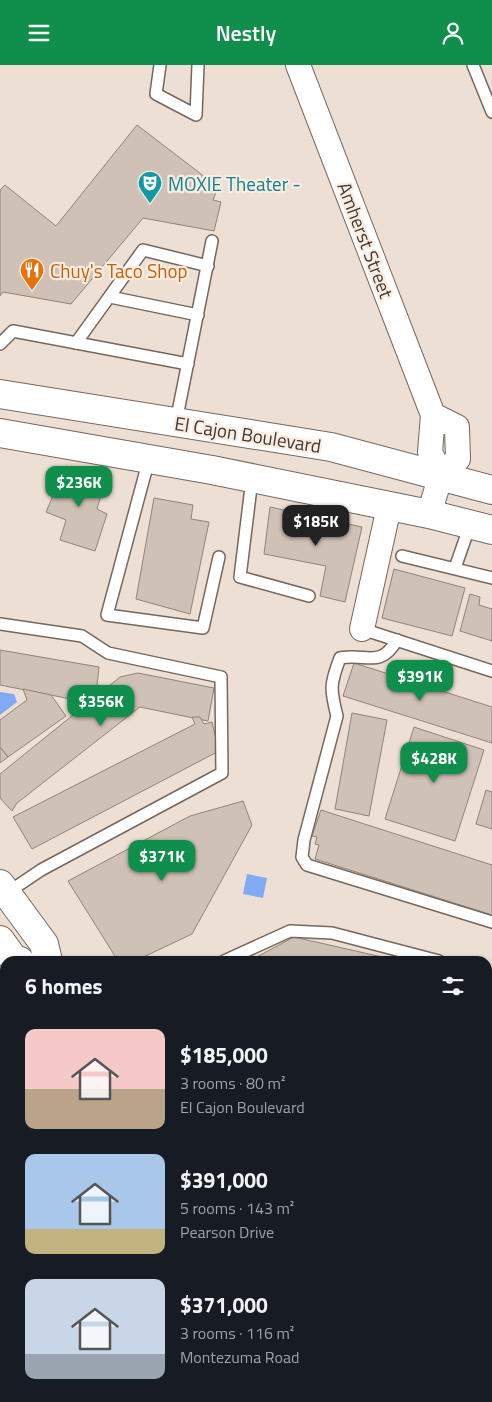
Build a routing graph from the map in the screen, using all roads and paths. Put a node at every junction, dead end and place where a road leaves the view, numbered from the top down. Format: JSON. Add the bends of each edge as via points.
{"nodes":[{"id":1,"x":160,"y":65,"type":"edge"},
{"id":2,"x":198,"y":65,"type":"edge"},
{"id":3,"x":298,"y":65,"type":"edge"},
{"id":4,"x":473,"y":65,"type":"edge"},
{"id":5,"x":492,"y":112,"type":"edge"},
{"id":6,"x":212,"y":241,"type":"dead end"},
{"id":7,"x":208,"y":266,"type":"junction"},
{"id":8,"x":110,"y":297,"type":"junction"},
{"id":9,"x":198,"y":315,"type":"junction"},
{"id":10,"x":76,"y":343,"type":"junction"},
{"id":11,"x":0,"y":345,"type":"edge"},
{"id":12,"x":188,"y":364,"type":"junction"},
{"id":13,"x":0,"y":394,"type":"edge"},
{"id":14,"x":176,"y":422,"type":"junction"},
{"id":15,"x":0,"y":433,"type":"edge"},
{"id":16,"x":149,"y":459,"type":"junction"},
{"id":17,"x":441,"y":475,"type":"junction"},
{"id":18,"x":252,"y":479,"type":"junction"},
{"id":19,"x":492,"y":490,"type":"edge"},
{"id":20,"x":389,"y":507,"type":"junction"},
{"id":21,"x":429,"y":514,"type":"junction"},
{"id":22,"x":481,"y":527,"type":"edge"},
{"id":23,"x":402,"y":556,"type":"dead end"},
{"id":24,"x":219,"y":557,"type":"dead end"},
{"id":25,"x":455,"y":568,"type":"junction"},
{"id":26,"x":492,"y":578,"type":"edge"},
{"id":27,"x":309,"y":596,"type":"dead end"},
{"id":28,"x":0,"y":624,"type":"edge"},
{"id":29,"x":362,"y":629,"type":"joint"},
{"id":30,"x":397,"y":640,"type":"junction"},
{"id":31,"x":492,"y":671,"type":"edge"},
{"id":32,"x":3,"y":888,"type":"edge"},
{"id":33,"x":492,"y":922,"type":"edge"},
{"id":34,"x":0,"y":940,"type":"edge"},
{"id":35,"x":12,"y":956,"type":"edge"},
{"id":36,"x":47,"y":956,"type":"edge"},
{"id":37,"x":235,"y":956,"type":"edge"},
{"id":38,"x":420,"y":956,"type":"edge"}],
"edges":[{"from":1,"to":2,"type":"lane","via":[[156,94],[196,115]]},
{"from":3,"to":17,"type":"street","name":"Amherst Street","via":[[433,415],[430,452]]},
{"from":4,"to":5,"type":"lane"},
{"from":6,"to":7,"type":"lane"},
{"from":7,"to":8,"type":"lane","via":[[143,250]]},
{"from":7,"to":9,"type":"lane"},
{"from":8,"to":9,"type":"lane"},
{"from":8,"to":10,"type":"lane"},
{"from":9,"to":12,"type":"lane"},
{"from":10,"to":11,"type":"lane","via":[[13,331]]},
{"from":10,"to":12,"type":"lane"},
{"from":12,"to":14,"type":"lane"},
{"from":13,"to":14,"type":"main road","name":"El Cajon Boulevard"},
{"from":14,"to":17,"type":"main road","name":"El Cajon Boulevard","via":[[331,447]]},
{"from":15,"to":16,"type":"main road"},
{"from":16,"to":18,"type":"main road"},
{"from":16,"to":24,"type":"lane","via":[[106,615],[203,628]]},
{"from":17,"to":19,"type":"main road","name":"El Cajon Boulevard"},
{"from":17,"to":21,"type":"street"},
{"from":18,"to":20,"type":"main road"},
{"from":18,"to":27,"type":"lane","via":[[240,577]]},
{"from":20,"to":21,"type":"main road"},
{"from":20,"to":29,"type":"street"},
{"from":21,"to":22,"type":"main road"},
{"from":22,"to":25,"type":"lane"},
{"from":23,"to":25,"type":"lane"},
{"from":25,"to":26,"type":"lane"},
{"from":28,"to":32,"type":"lane","via":[[82,636],[108,653],[221,677],[222,773]]},
{"from":29,"to":30,"type":"lane"},
{"from":30,"to":31,"type":"lane"},
{"from":30,"to":33,"type":"lane","via":[[389,654],[382,657],[340,658],[331,681],[337,716],[302,857],[306,865]]},
{"from":32,"to":36,"type":"main road","via":[[44,944]]},
{"from":34,"to":35,"type":"main road"},
{"from":37,"to":38,"type":"lane","via":[[290,931],[332,933]]}]}
